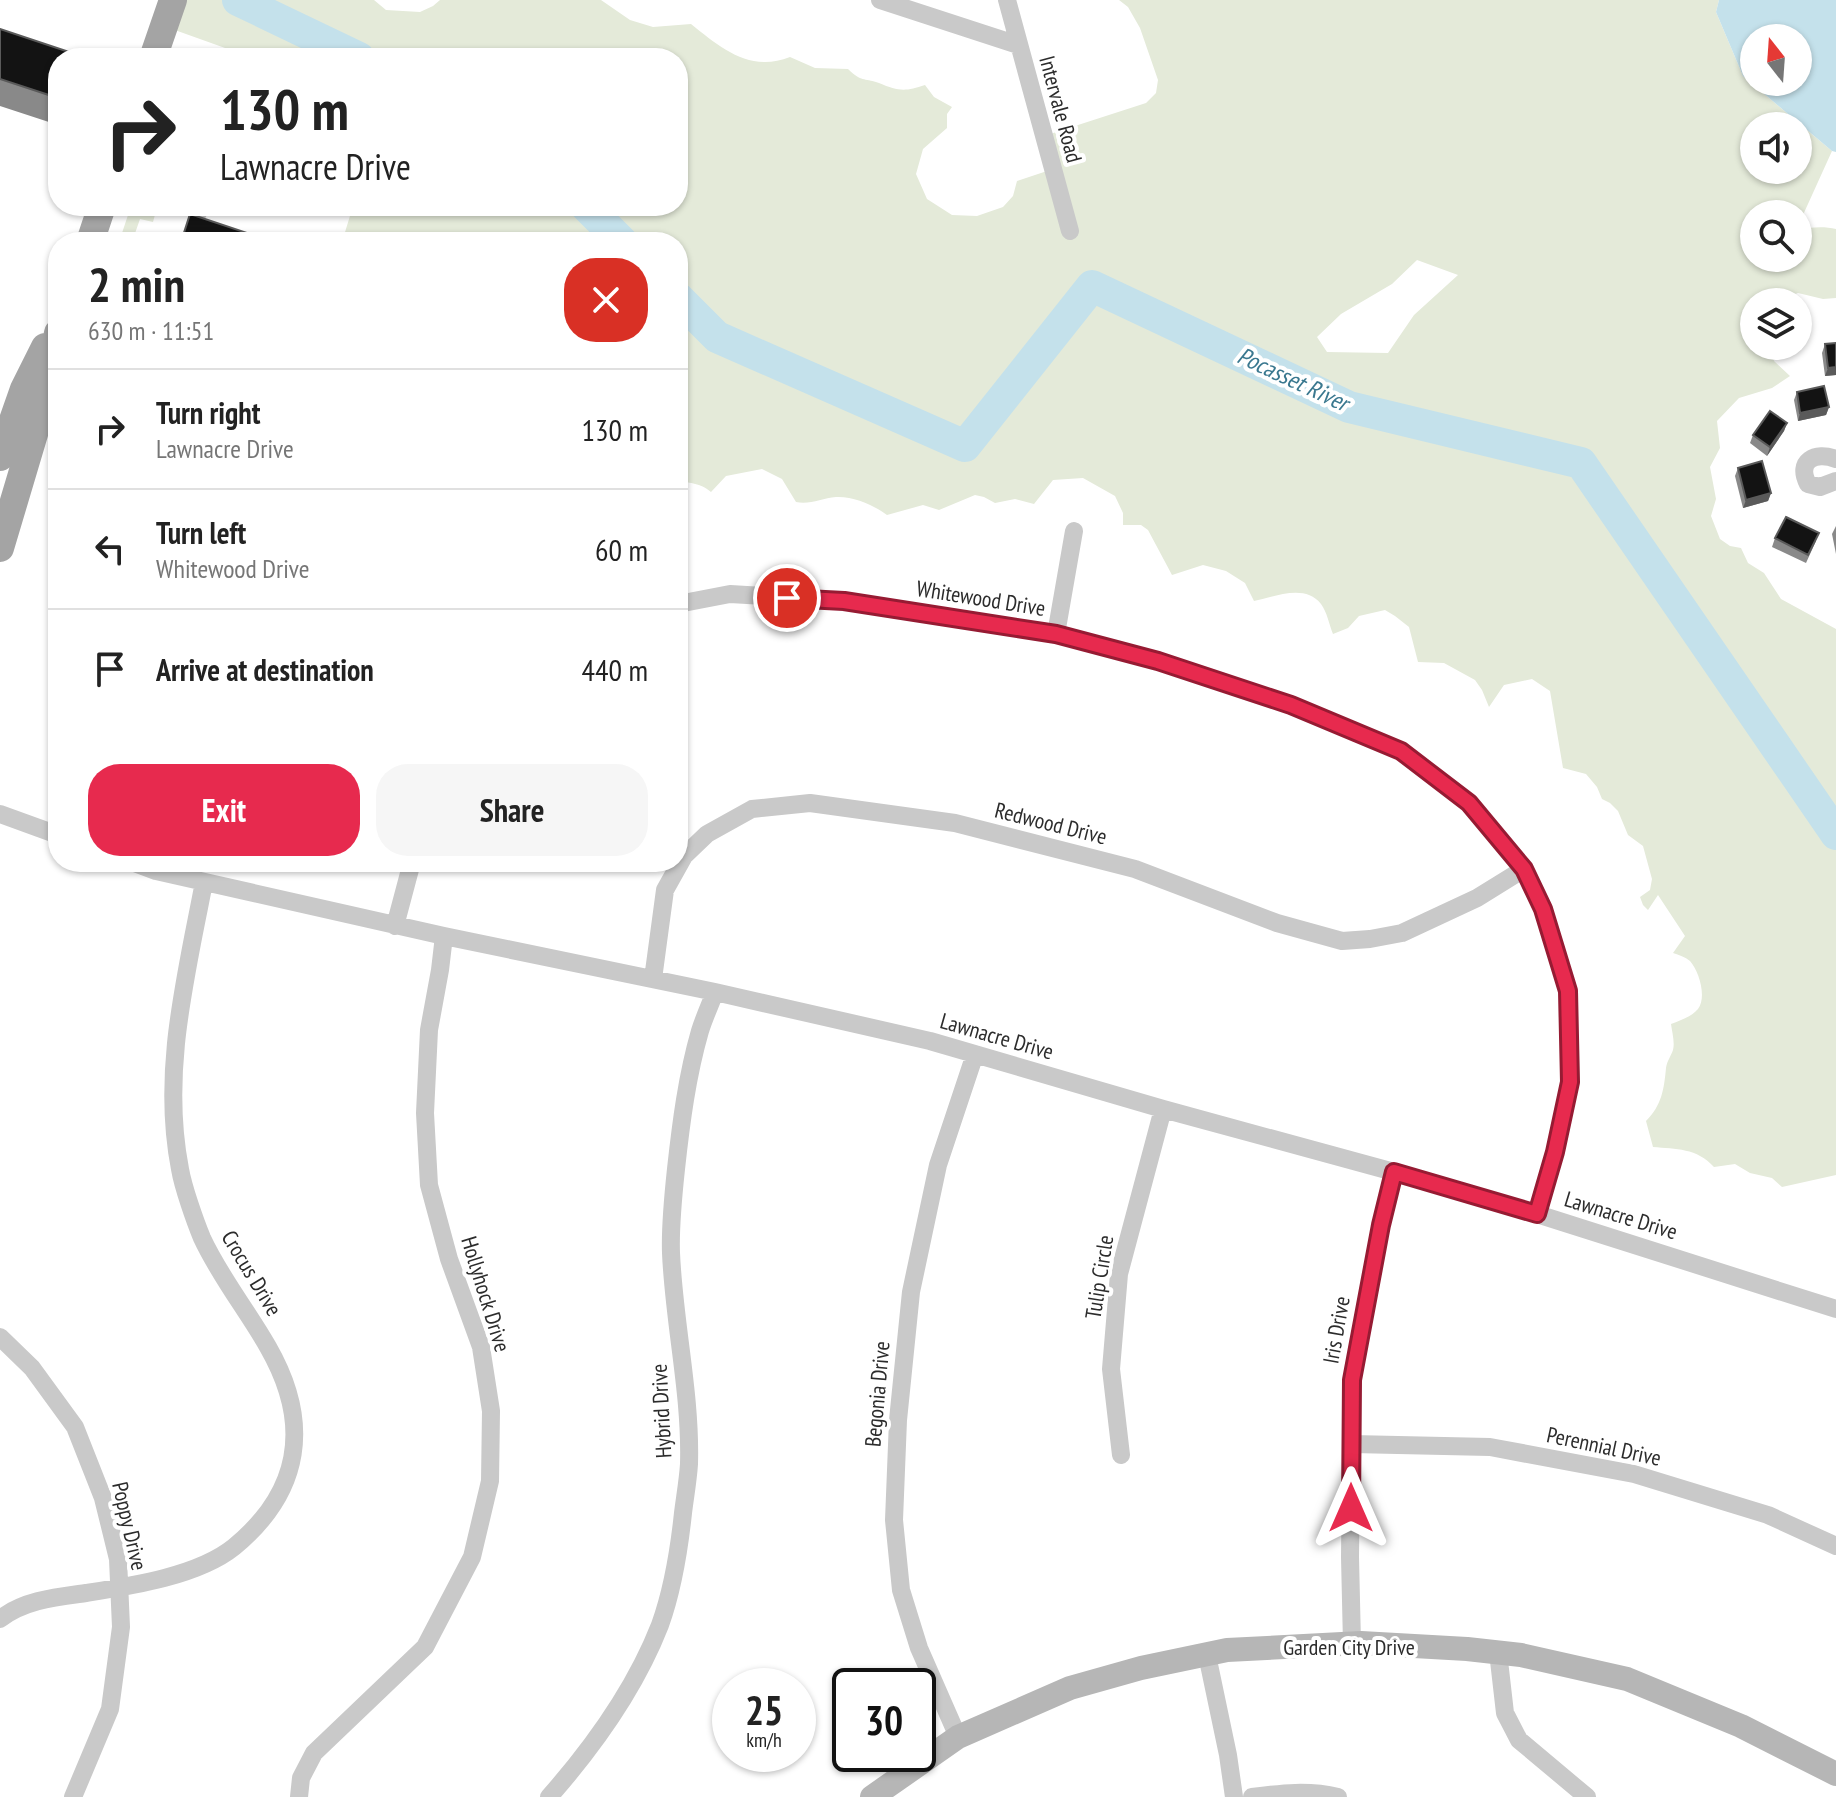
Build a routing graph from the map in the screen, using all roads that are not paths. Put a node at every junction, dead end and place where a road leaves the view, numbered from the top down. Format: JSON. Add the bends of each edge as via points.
{"nodes":[{"id":1,"x":173,"y":0,"type":"edge"},
{"id":2,"x":880,"y":0,"type":"edge"},
{"id":3,"x":1007,"y":0,"type":"edge"},
{"id":4,"x":1018,"y":45,"type":"junction"},
{"id":5,"x":160,"y":48,"type":"edge"},
{"id":6,"x":1070,"y":231,"type":"dead end"},
{"id":7,"x":48,"y":342,"type":"edge"},
{"id":8,"x":48,"y":382,"type":"edge"},
{"id":9,"x":0,"y":457,"type":"edge"},
{"id":10,"x":1836,"y":459,"type":"edge"},
{"id":11,"x":1836,"y":481,"type":"edge"},
{"id":12,"x":1074,"y":531,"type":"dead end"},
{"id":13,"x":0,"y":548,"type":"edge"},
{"id":14,"x":688,"y":602,"type":"edge"},
{"id":15,"x":1056,"y":634,"type":"junction"},
{"id":16,"x":0,"y":814,"type":"edge"},
{"id":17,"x":48,"y":831,"type":"edge"},
{"id":18,"x":688,"y":852,"type":"edge"},
{"id":19,"x":1524,"y":869,"type":"junction"},
{"id":20,"x":160,"y":872,"type":"edge"},
{"id":21,"x":409,"y":872,"type":"edge"},
{"id":22,"x":675,"y":872,"type":"edge"},
{"id":23,"x":204,"y":882,"type":"junction"},
{"id":24,"x":395,"y":926,"type":"junction"},
{"id":25,"x":444,"y":936,"type":"junction"},
{"id":26,"x":653,"y":979,"type":"junction"},
{"id":27,"x":715,"y":992,"type":"junction"},
{"id":28,"x":975,"y":1054,"type":"junction"},
{"id":29,"x":1163,"y":1109,"type":"junction"},
{"id":30,"x":1394,"y":1172,"type":"junction"},
{"id":31,"x":1537,"y":1214,"type":"junction"},
{"id":32,"x":1836,"y":1309,"type":"edge"},
{"id":33,"x":0,"y":1337,"type":"edge"},
{"id":34,"x":1352,"y":1444,"type":"junction"},
{"id":35,"x":1121,"y":1455,"type":"dead end"},
{"id":36,"x":1836,"y":1546,"type":"edge"},
{"id":37,"x":120,"y":1588,"type":"junction"},
{"id":38,"x":0,"y":1619,"type":"edge"},
{"id":39,"x":1352,"y":1644,"type":"junction"},
{"id":40,"x":1498,"y":1652,"type":"junction"},
{"id":41,"x":1207,"y":1655,"type":"junction"},
{"id":42,"x":958,"y":1737,"type":"junction"},
{"id":43,"x":1836,"y":1774,"type":"edge"},
{"id":44,"x":73,"y":1797,"type":"edge"},
{"id":45,"x":299,"y":1797,"type":"edge"},
{"id":46,"x":549,"y":1797,"type":"edge"},
{"id":47,"x":872,"y":1797,"type":"edge"},
{"id":48,"x":1234,"y":1797,"type":"edge"},
{"id":49,"x":1252,"y":1797,"type":"edge"},
{"id":50,"x":1338,"y":1797,"type":"edge"},
{"id":51,"x":1587,"y":1797,"type":"edge"}],
"edges":[{"from":1,"to":5,"type":"main road"},
{"from":2,"to":4,"type":"street"},
{"from":3,"to":4,"type":"street","name":"Intervale Road"},
{"from":4,"to":6,"type":"street","name":"Intervale Road"},
{"from":7,"to":9,"type":"main road"},
{"from":8,"to":13,"type":"main road"},
{"from":10,"to":11,"type":"street","via":[[1814,457],[1804,475],[1808,484],[1820,487]]},
{"from":12,"to":15,"type":"street"},
{"from":14,"to":15,"type":"street","name":"Whitewood Drive","via":[[730,594],[844,601]]},
{"from":15,"to":19,"type":"street","name":"Whitewood Drive","via":[[1291,705],[1401,751],[1469,803]]},
{"from":16,"to":17,"type":"street"},
{"from":18,"to":19,"type":"street","name":"Redwood Drive","via":[[707,834],[752,809],[810,803],[955,823],[1135,869],[1277,923],[1342,941],[1402,933]]},
{"from":19,"to":31,"type":"street","name":"Whitewood Drive","via":[[1543,909],[1568,991],[1570,1082]]},
{"from":20,"to":23,"type":"street","name":"Lawnacre Drive"},
{"from":21,"to":24,"type":"street"},
{"from":22,"to":26,"type":"street","name":"Redwood Drive","via":[[665,890]]},
{"from":23,"to":24,"type":"street","name":"Lawnacre Drive"},
{"from":23,"to":37,"type":"street","name":"Crocus Drive","via":[[173,1059],[172,1112],[180,1171],[202,1238],[286,1387],[295,1448],[275,1502],[231,1549],[193,1570]]},
{"from":24,"to":25,"type":"street","name":"Lawnacre Drive"},
{"from":25,"to":26,"type":"street","name":"Lawnacre Drive"},
{"from":25,"to":45,"type":"street","name":"Hollyhock Drive","via":[[429,1030],[429,1185],[481,1347],[491,1411],[490,1481],[472,1557],[425,1647],[314,1753],[301,1778]]},
{"from":26,"to":27,"type":"street","name":"Lawnacre Drive"},
{"from":27,"to":28,"type":"street","name":"Lawnacre Drive"},
{"from":27,"to":46,"type":"street","name":"Hybrid Drive","via":[[691,1069],[672,1206],[671,1253],[687,1389],[689,1465],[672,1584],[660,1625],[616,1711]]},
{"from":28,"to":29,"type":"street","name":"Lawnacre Drive"},
{"from":28,"to":42,"type":"street","name":"Begonia Drive","via":[[938,1165],[911,1292],[894,1520],[901,1590],[919,1648]]},
{"from":29,"to":30,"type":"street","name":"Lawnacre Drive"},
{"from":29,"to":35,"type":"street","name":"Tulip Circle","via":[[1119,1274],[1111,1369]]},
{"from":30,"to":31,"type":"street","name":"Lawnacre Drive"},
{"from":30,"to":34,"type":"street","name":"Iris Drive","via":[[1352,1380]]},
{"from":31,"to":32,"type":"street","name":"Lawnacre Drive"},
{"from":33,"to":37,"type":"street","name":"Poppy Drive","via":[[32,1368],[75,1427],[103,1498]]},
{"from":34,"to":36,"type":"street","name":"Perennial Drive","via":[[1490,1447],[1634,1474],[1768,1515]]},
{"from":34,"to":39,"type":"street","name":"Iris Drive"},
{"from":37,"to":38,"type":"street","name":"Crocus Drive","via":[[40,1600]]},
{"from":37,"to":44,"type":"street","name":"Poppy Drive","via":[[121,1627],[110,1709]]},
{"from":39,"to":40,"type":"street","name":"Garden City Drive"},
{"from":39,"to":41,"type":"street","name":"Garden City Drive"},
{"from":40,"to":43,"type":"street","name":"Garden City Drive","via":[[1627,1679],[1741,1726]]},
{"from":40,"to":51,"type":"street","via":[[1505,1713],[1519,1740]]},
{"from":41,"to":42,"type":"street","name":"Garden City Drive","via":[[1070,1688]]},
{"from":41,"to":48,"type":"street"},
{"from":42,"to":47,"type":"street","name":"Garden City Drive"},
{"from":49,"to":50,"type":"street","via":[[1293,1792]]}]}
